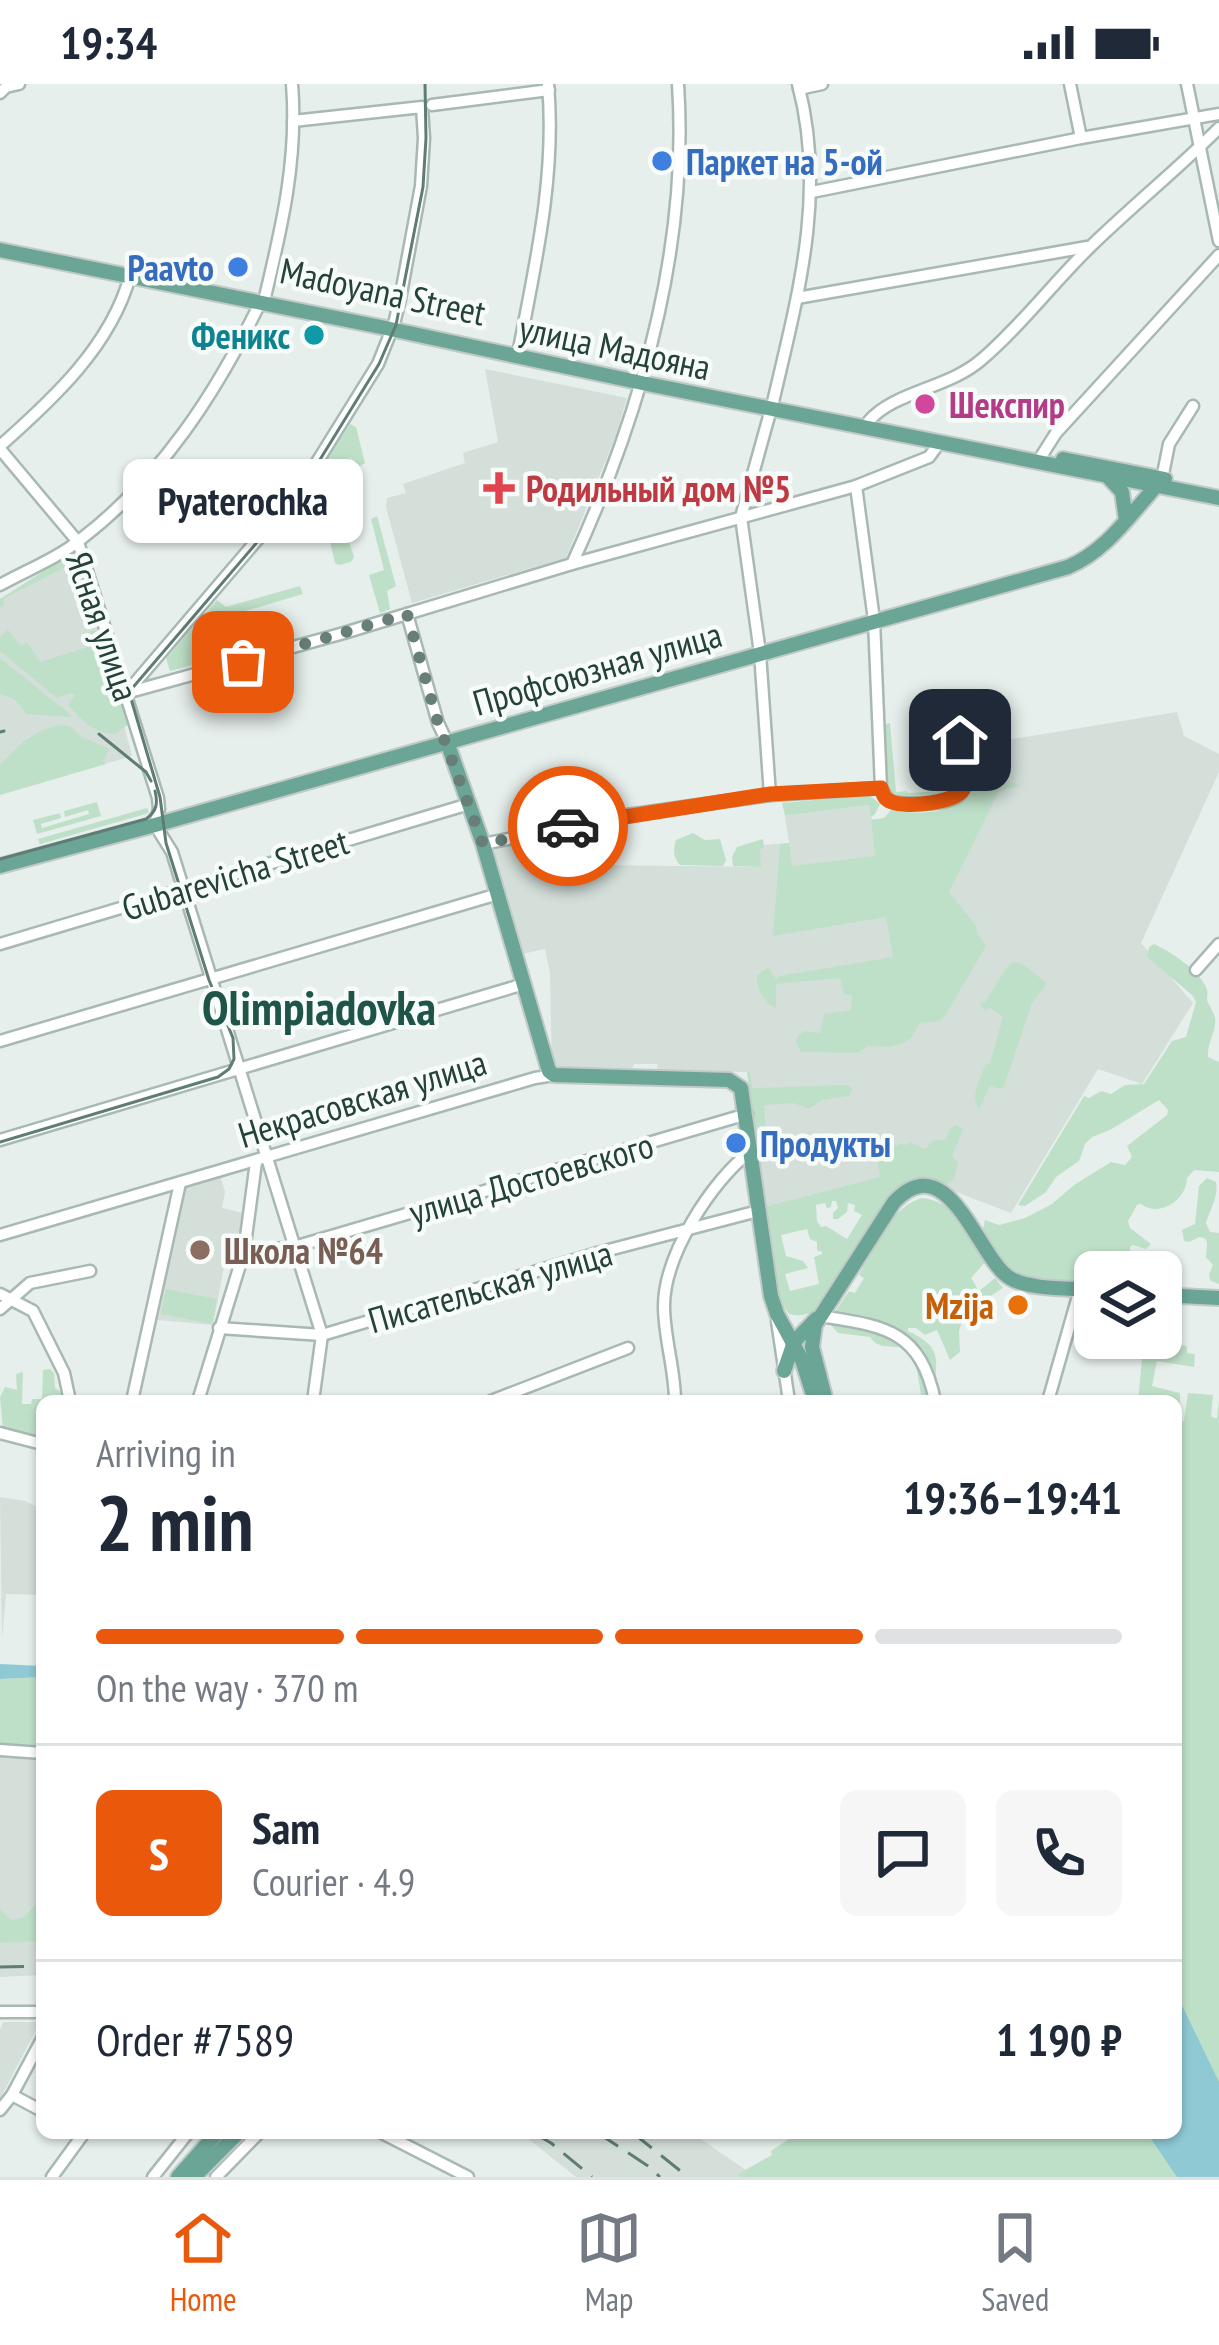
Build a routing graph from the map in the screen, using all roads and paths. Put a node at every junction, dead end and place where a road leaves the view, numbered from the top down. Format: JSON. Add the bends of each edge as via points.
{"nodes":[{"id":1,"x":292,"y":84,"type":"edge"},
{"id":2,"x":678,"y":84,"type":"edge"},
{"id":3,"x":822,"y":84,"type":"edge"},
{"id":4,"x":1070,"y":84,"type":"edge"},
{"id":5,"x":1186,"y":84,"type":"edge"},
{"id":6,"x":798,"y":86,"type":"edge"},
{"id":7,"x":549,"y":87,"type":"edge"},
{"id":8,"x":427,"y":106,"type":"junction"},
{"id":9,"x":1219,"y":114,"type":"edge"},
{"id":10,"x":1194,"y":119,"type":"junction"},
{"id":11,"x":293,"y":121,"type":"junction"},
{"id":12,"x":1219,"y":128,"type":"edge"},
{"id":13,"x":1081,"y":138,"type":"junction"},
{"id":14,"x":1200,"y":147,"type":"junction"},
{"id":15,"x":812,"y":192,"type":"junction"},
{"id":16,"x":1219,"y":241,"type":"edge"},
{"id":17,"x":0,"y":247,"type":"edge"},
{"id":18,"x":1090,"y":247,"type":"junction"},
{"id":19,"x":1219,"y":255,"type":"edge"},
{"id":20,"x":130,"y":276,"type":"junction"},
{"id":21,"x":797,"y":298,"type":"junction"},
{"id":22,"x":262,"y":300,"type":"junction"},
{"id":23,"x":393,"y":327,"type":"junction"},
{"id":24,"x":519,"y":350,"type":"junction"},
{"id":25,"x":643,"y":380,"type":"junction"},
{"id":26,"x":772,"y":406,"type":"junction"},
{"id":27,"x":1193,"y":406,"type":"dead end"},
{"id":28,"x":869,"y":421,"type":"junction"},
{"id":29,"x":940,"y":442,"type":"junction"},
{"id":30,"x":0,"y":447,"type":"edge"},
{"id":31,"x":1042,"y":455,"type":"junction"},
{"id":32,"x":1109,"y":478,"type":"junction"},
{"id":33,"x":1159,"y":483,"type":"junction"},
{"id":34,"x":856,"y":486,"type":"junction"},
{"id":35,"x":1219,"y":494,"type":"edge"},
{"id":36,"x":741,"y":517,"type":"junction"},
{"id":37,"x":1126,"y":520,"type":"junction"},
{"id":38,"x":78,"y":542,"type":"junction"},
{"id":39,"x":572,"y":563,"type":"junction"},
{"id":40,"x":0,"y":585,"type":"edge"},
{"id":41,"x":407,"y":614,"type":"junction"},
{"id":42,"x":874,"y":620,"type":"junction"},
{"id":43,"x":760,"y":653,"type":"junction"},
{"id":44,"x":126,"y":693,"type":"junction"},
{"id":45,"x":955,"y":697,"type":"dead end"},
{"id":46,"x":447,"y":742,"type":"junction"},
{"id":47,"x":881,"y":788,"type":"junction"},
{"id":48,"x":770,"y":794,"type":"junction"},
{"id":49,"x":469,"y":803,"type":"junction"},
{"id":50,"x":155,"y":825,"type":"junction"},
{"id":51,"x":483,"y":844,"type":"junction"},
{"id":52,"x":0,"y":866,"type":"edge"},
{"id":53,"x":184,"y":890,"type":"junction"},
{"id":54,"x":498,"y":894,"type":"junction"},
{"id":55,"x":0,"y":944,"type":"edge"},
{"id":56,"x":1219,"y":944,"type":"edge"},
{"id":57,"x":1196,"y":970,"type":"dead end"},
{"id":58,"x":211,"y":980,"type":"junction"},
{"id":59,"x":524,"y":983,"type":"junction"},
{"id":60,"x":0,"y":1041,"type":"edge"},
{"id":61,"x":238,"y":1069,"type":"junction"},
{"id":62,"x":554,"y":1075,"type":"junction"},
{"id":63,"x":747,"y":1114,"type":"junction"},
{"id":64,"x":0,"y":1141,"type":"edge"},
{"id":65,"x":751,"y":1151,"type":"junction"},
{"id":66,"x":261,"y":1160,"type":"junction"},
{"id":67,"x":180,"y":1183,"type":"junction"},
{"id":68,"x":758,"y":1211,"type":"junction"},
{"id":69,"x":689,"y":1228,"type":"junction"},
{"id":70,"x":0,"y":1235,"type":"edge"},
{"id":71,"x":294,"y":1247,"type":"junction"},
{"id":72,"x":244,"y":1252,"type":"junction"},
{"id":73,"x":90,"y":1271,"type":"dead end"},
{"id":74,"x":1074,"y":1288,"type":"edge"},
{"id":75,"x":1182,"y":1295,"type":"edge"},
{"id":76,"x":6,"y":1296,"type":"edge"},
{"id":77,"x":1219,"y":1298,"type":"edge"},
{"id":78,"x":0,"y":1309,"type":"edge"},
{"id":79,"x":777,"y":1314,"type":"junction"},
{"id":80,"x":820,"y":1316,"type":"junction"},
{"id":81,"x":1074,"y":1326,"type":"edge"},
{"id":82,"x":219,"y":1328,"type":"junction"},
{"id":83,"x":322,"y":1335,"type":"junction"},
{"id":84,"x":628,"y":1348,"type":"dead end"},
{"id":85,"x":802,"y":1350,"type":"junction"},
{"id":86,"x":784,"y":1371,"type":"junction"},
{"id":87,"x":69,"y":1395,"type":"edge"},
{"id":88,"x":133,"y":1395,"type":"edge"},
{"id":89,"x":200,"y":1395,"type":"edge"},
{"id":90,"x":314,"y":1395,"type":"edge"},
{"id":91,"x":506,"y":1395,"type":"edge"},
{"id":92,"x":674,"y":1395,"type":"edge"},
{"id":93,"x":788,"y":1395,"type":"edge"},
{"id":94,"x":813,"y":1395,"type":"edge"},
{"id":95,"x":823,"y":1395,"type":"edge"},
{"id":96,"x":934,"y":1395,"type":"edge"},
{"id":97,"x":1050,"y":1395,"type":"edge"},
{"id":98,"x":0,"y":1433,"type":"edge"},
{"id":99,"x":36,"y":1442,"type":"edge"},
{"id":100,"x":0,"y":1750,"type":"edge"},
{"id":101,"x":36,"y":1753,"type":"edge"},
{"id":102,"x":0,"y":2012,"type":"edge"},
{"id":103,"x":36,"y":2012,"type":"edge"},
{"id":104,"x":36,"y":2050,"type":"edge"},
{"id":105,"x":12,"y":2095,"type":"junction"},
{"id":106,"x":36,"y":2108,"type":"edge"},
{"id":107,"x":0,"y":2110,"type":"edge"},
{"id":108,"x":80,"y":2139,"type":"edge"},
{"id":109,"x":183,"y":2139,"type":"edge"},
{"id":110,"x":224,"y":2139,"type":"edge"},
{"id":111,"x":226,"y":2139,"type":"edge"},
{"id":112,"x":253,"y":2139,"type":"edge"},
{"id":113,"x":394,"y":2139,"type":"edge"},
{"id":114,"x":52,"y":2177,"type":"edge"},
{"id":115,"x":153,"y":2177,"type":"edge"},
{"id":116,"x":178,"y":2177,"type":"edge"},
{"id":117,"x":194,"y":2177,"type":"edge"},
{"id":118,"x":216,"y":2177,"type":"edge"},
{"id":119,"x":468,"y":2177,"type":"edge"}],
"edges":[{"from":1,"to":11,"type":"street"},
{"from":2,"to":25,"type":"street","via":[[672,232]]},
{"from":3,"to":6,"type":"street"},
{"from":4,"to":13,"type":"street"},
{"from":5,"to":10,"type":"street"},
{"from":6,"to":15,"type":"street"},
{"from":7,"to":8,"type":"street"},
{"from":7,"to":24,"type":"street","via":[[546,203]]},
{"from":8,"to":11,"type":"street"},
{"from":8,"to":23,"type":"street","via":[[421,186]]},
{"from":9,"to":10,"type":"street"},
{"from":10,"to":13,"type":"street"},
{"from":10,"to":14,"type":"street"},
{"from":11,"to":22,"type":"street","via":[[289,192]]},
{"from":12,"to":14,"type":"street"},
{"from":13,"to":15,"type":"street"},
{"from":14,"to":16,"type":"street"},
{"from":14,"to":18,"type":"street"},
{"from":15,"to":21,"type":"street"},
{"from":17,"to":20,"type":"main road"},
{"from":17,"to":22,"type":"main road","name":"Madoyana Street"},
{"from":18,"to":21,"type":"street"},
{"from":18,"to":28,"type":"street","via":[[985,358]]},
{"from":19,"to":31,"type":"street"},
{"from":20,"to":22,"type":"main road"},
{"from":20,"to":30,"type":"street","via":[[88,355]]},
{"from":21,"to":26,"type":"street"},
{"from":22,"to":23,"type":"main road","name":"Madoyana Street"},
{"from":22,"to":38,"type":"street","via":[[183,435]]},
{"from":23,"to":24,"type":"main road","name":"Madoyana Street"},
{"from":23,"to":25,"type":"main road","name":"улица Мадояна"},
{"from":23,"to":44,"type":"street","via":[[298,491]]},
{"from":24,"to":25,"type":"main road","name":"Madoyana Street"},
{"from":25,"to":26,"type":"main road","name":"улица Мадояна"},
{"from":25,"to":39,"type":"street"},
{"from":26,"to":28,"type":"main road"},
{"from":26,"to":29,"type":"main road","name":"улица Мадояна"},
{"from":26,"to":36,"type":"street"},
{"from":27,"to":33,"type":"street","via":[[1169,444]]},
{"from":28,"to":31,"type":"main road"},
{"from":29,"to":32,"type":"main road","name":"улица Мадояна"},
{"from":29,"to":34,"type":"street","via":[[929,457]]},
{"from":30,"to":38,"type":"street","name":"Ясная улица"},
{"from":31,"to":33,"type":"main road","name":"улица Мадояна"},
{"from":32,"to":33,"type":"main road","name":"улица Мадояна"},
{"from":32,"to":37,"type":"main road","via":[[1122,492]]},
{"from":33,"to":35,"type":"main road","name":"улица Мадояна"},
{"from":33,"to":37,"type":"main road","name":"Профсоюзная улица"},
{"from":34,"to":36,"type":"street"},
{"from":34,"to":42,"type":"street"},
{"from":36,"to":39,"type":"street"},
{"from":36,"to":43,"type":"street"},
{"from":37,"to":42,"type":"main road","name":"Профсоюзная улица","via":[[1093,555],[1068,567]]},
{"from":38,"to":40,"type":"street"},
{"from":38,"to":44,"type":"street","name":"Ясная улица"},
{"from":39,"to":41,"type":"street"},
{"from":41,"to":44,"type":"street"},
{"from":41,"to":46,"type":"street"},
{"from":42,"to":43,"type":"main road","name":"Профсоюзная улица"},
{"from":42,"to":47,"type":"street"},
{"from":43,"to":46,"type":"main road","name":"Профсоюзная улица"},
{"from":43,"to":48,"type":"street"},
{"from":44,"to":50,"type":"street","name":"Ясная улица","via":[[158,797]]},
{"from":45,"to":47,"type":"street","via":[[961,793],[902,804]]},
{"from":46,"to":49,"type":"main road"},
{"from":46,"to":50,"type":"main road","name":"Профсоюзная улица"},
{"from":47,"to":48,"type":"street"},
{"from":48,"to":51,"type":"street"},
{"from":49,"to":51,"type":"main road"},
{"from":49,"to":53,"type":"street","name":"Gubarevicha Street"},
{"from":50,"to":52,"type":"main road","name":"Профсоюзная улица"},
{"from":50,"to":53,"type":"street","name":"Ясная улица"},
{"from":51,"to":54,"type":"main road"},
{"from":53,"to":55,"type":"street","name":"Gubarevicha Street"},
{"from":53,"to":58,"type":"street","name":"Ясная улица"},
{"from":54,"to":58,"type":"street"},
{"from":54,"to":59,"type":"main road"},
{"from":56,"to":57,"type":"street"},
{"from":58,"to":60,"type":"street"},
{"from":58,"to":61,"type":"street","name":"Ясная улица"},
{"from":59,"to":61,"type":"street"},
{"from":59,"to":62,"type":"main road"},
{"from":61,"to":64,"type":"street"},
{"from":61,"to":66,"type":"street","name":"Ясная улица"},
{"from":62,"to":63,"type":"main road","name":"Некрасовская улица","via":[[729,1080],[739,1084]]},
{"from":62,"to":66,"type":"street","name":"Некрасовская улица"},
{"from":63,"to":65,"type":"main road"},
{"from":63,"to":71,"type":"street","name":"улица Достоевского"},
{"from":65,"to":68,"type":"main road"},
{"from":65,"to":69,"type":"street"},
{"from":66,"to":67,"type":"street","name":"Некрасовская улица"},
{"from":66,"to":71,"type":"street","name":"Ясная улица"},
{"from":66,"to":72,"type":"street"},
{"from":67,"to":70,"type":"street","name":"Некрасовская улица"},
{"from":67,"to":88,"type":"street"},
{"from":68,"to":69,"type":"street","name":"Писательская улица"},
{"from":68,"to":79,"type":"main road"},
{"from":69,"to":83,"type":"street","name":"Писательская улица"},
{"from":69,"to":92,"type":"street","via":[[665,1292]]},
{"from":71,"to":72,"type":"street","name":"улица Достоевского"},
{"from":71,"to":83,"type":"street","name":"Ясная улица"},
{"from":72,"to":82,"type":"street"},
{"from":73,"to":76,"type":"street"},
{"from":74,"to":80,"type":"main road","via":[[1009,1277],[952,1201],[920,1188],[894,1202]]},
{"from":75,"to":77,"type":"main road"},
{"from":76,"to":78,"type":"street"},
{"from":76,"to":87,"type":"street","via":[[33,1311]]},
{"from":79,"to":80,"type":"main road","via":[[795,1324]]},
{"from":79,"to":85,"type":"main road"},
{"from":79,"to":86,"type":"street"},
{"from":80,"to":85,"type":"main road"},
{"from":80,"to":85,"type":"main road"},
{"from":80,"to":96,"type":"street","via":[[894,1332],[915,1352]]},
{"from":81,"to":97,"type":"street"},
{"from":82,"to":83,"type":"street","name":"Писательская улица"},
{"from":82,"to":89,"type":"street"},
{"from":83,"to":90,"type":"street"},
{"from":84,"to":91,"type":"street"},
{"from":85,"to":86,"type":"main road"},
{"from":85,"to":94,"type":"main road"},
{"from":85,"to":95,"type":"main road"},
{"from":86,"to":93,"type":"street"},
{"from":98,"to":99,"type":"street"},
{"from":100,"to":101,"type":"street"},
{"from":102,"to":103,"type":"street"},
{"from":104,"to":105,"type":"street"},
{"from":105,"to":106,"type":"street"},
{"from":105,"to":107,"type":"street"},
{"from":108,"to":114,"type":"street"},
{"from":109,"to":115,"type":"street"},
{"from":110,"to":116,"type":"main road"},
{"from":111,"to":117,"type":"main road"},
{"from":112,"to":118,"type":"street"},
{"from":113,"to":119,"type":"street"}]}
